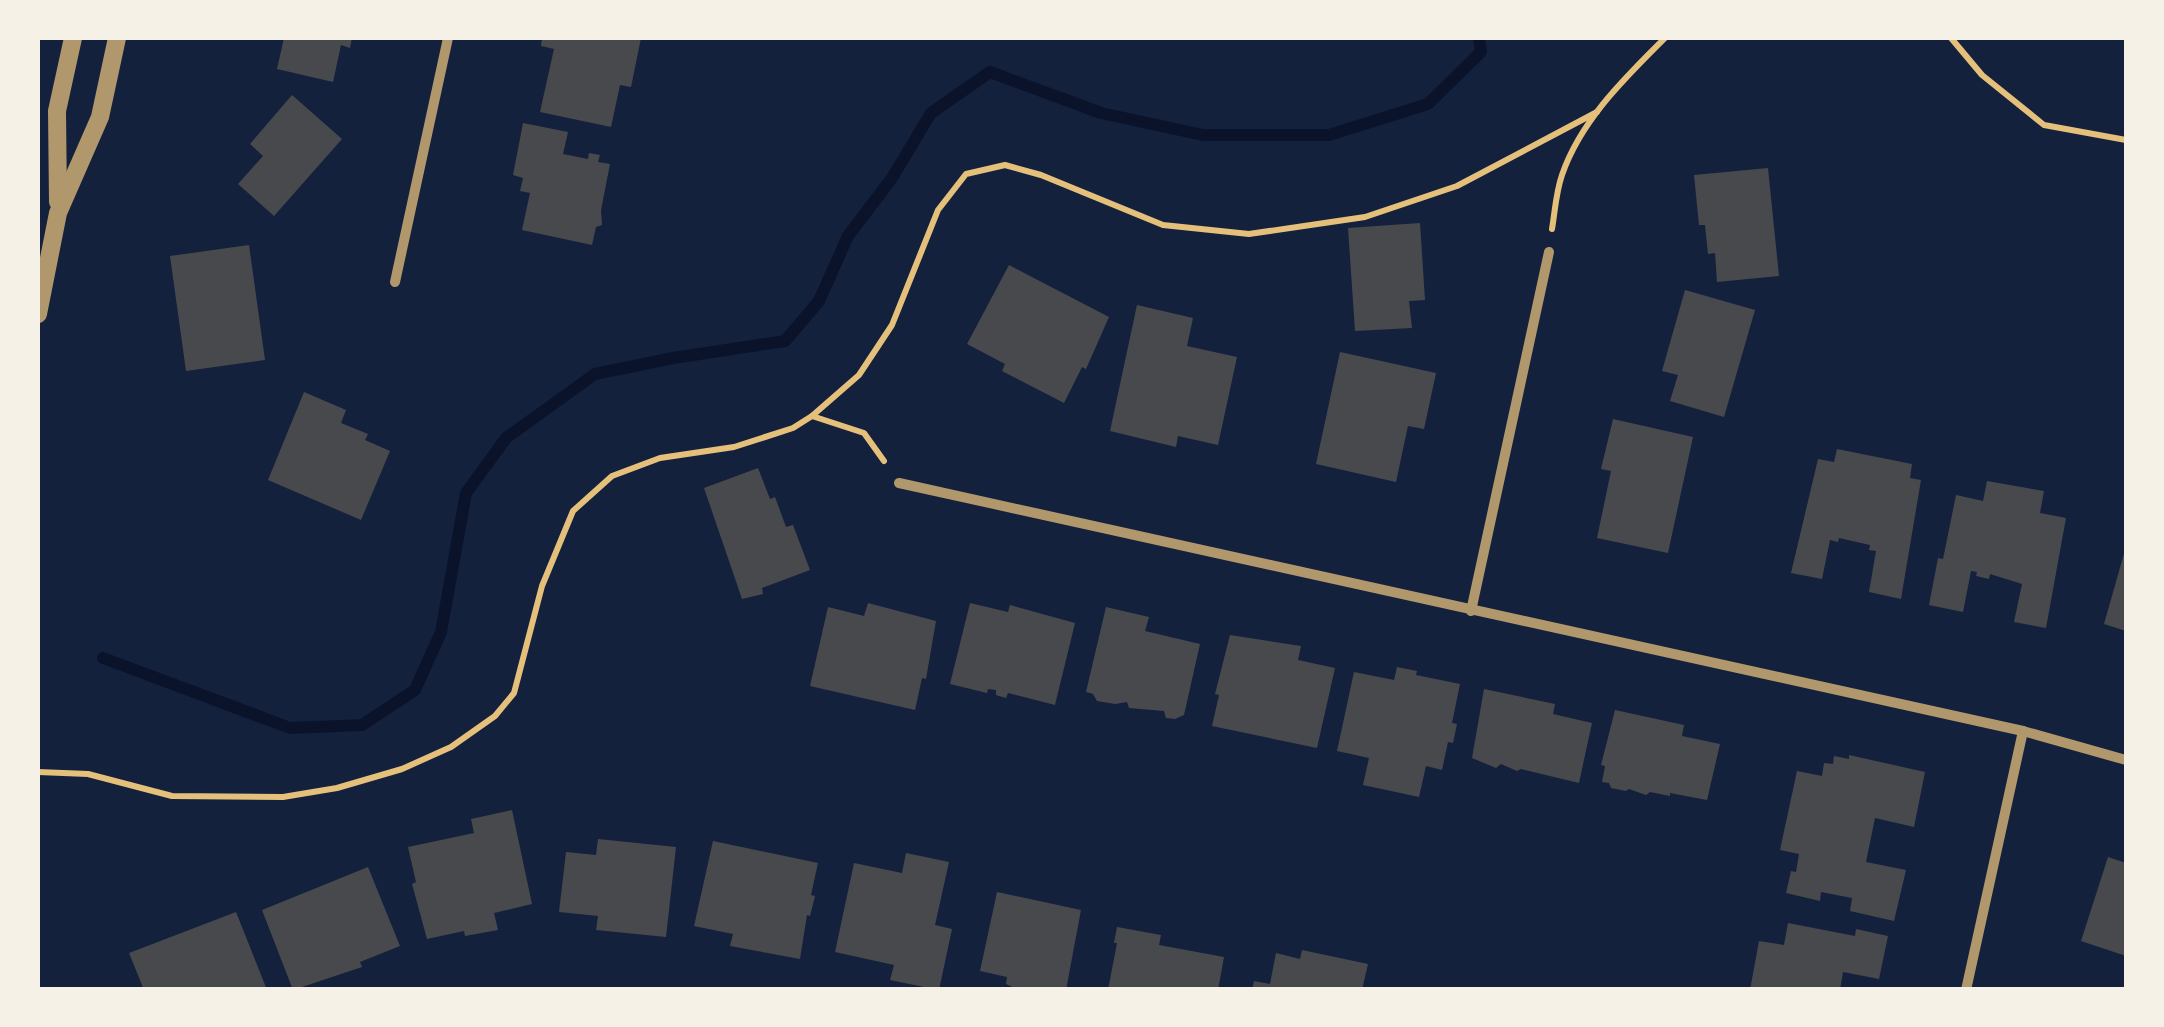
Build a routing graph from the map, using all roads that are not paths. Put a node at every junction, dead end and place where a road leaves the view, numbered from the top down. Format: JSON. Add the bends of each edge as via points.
{"nodes":[{"id":1,"x":73,"y":38,"type":"edge"},
{"id":2,"x":117,"y":38,"type":"edge"},
{"id":3,"x":448,"y":38,"type":"edge"},
{"id":4,"x":58,"y":213,"type":"junction"},
{"id":5,"x":1548,"y":252,"type":"road end"},
{"id":6,"x":395,"y":282,"type":"dead end"},
{"id":7,"x":38,"y":314,"type":"edge"},
{"id":8,"x":899,"y":483,"type":"road end"},
{"id":9,"x":1471,"y":611,"type":"junction"},
{"id":10,"x":2023,"y":731,"type":"junction"},
{"id":11,"x":2126,"y":760,"type":"edge"},
{"id":12,"x":1966,"y":990,"type":"edge"}],
"edges":[{"from":1,"to":4,"type":"street","via":[[57,111]]},
{"from":2,"to":4,"type":"street","via":[[100,117]]},
{"from":3,"to":6,"type":"street"},
{"from":4,"to":7,"type":"street"},
{"from":5,"to":9,"type":"street"},
{"from":8,"to":9,"type":"street"},
{"from":9,"to":10,"type":"street"},
{"from":10,"to":11,"type":"street"},
{"from":10,"to":12,"type":"street"}]}
